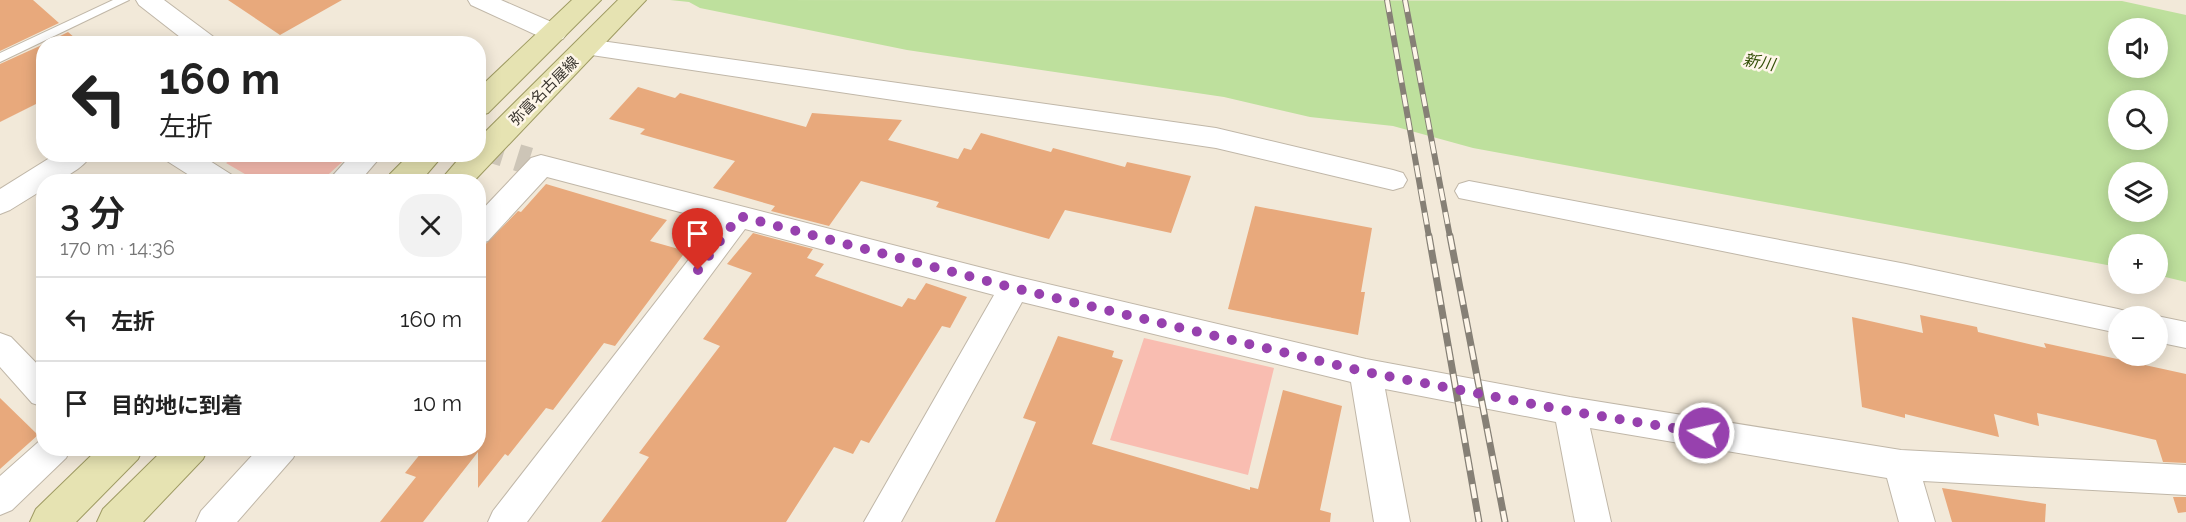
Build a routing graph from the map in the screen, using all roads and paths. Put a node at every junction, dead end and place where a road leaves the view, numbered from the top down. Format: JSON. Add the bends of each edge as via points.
{"nodes":[{"id":1,"x":123,"y":0,"type":"edge"},
{"id":2,"x":148,"y":0,"type":"edge"},
{"id":3,"x":480,"y":0,"type":"edge"},
{"id":4,"x":586,"y":2,"type":"edge"},
{"id":5,"x":626,"y":7,"type":"edge"},
{"id":6,"x":554,"y":33,"type":"junction"},
{"id":7,"x":47,"y":36,"type":"edge"},
{"id":8,"x":195,"y":36,"type":"edge"},
{"id":9,"x":36,"y":41,"type":"edge"},
{"id":10,"x":587,"y":47,"type":"junction"},
{"id":11,"x":0,"y":58,"type":"edge"},
{"id":12,"x":486,"y":98,"type":"edge"},
{"id":13,"x":486,"y":150,"type":"edge"},
{"id":14,"x":65,"y":162,"type":"edge"},
{"id":15,"x":190,"y":162,"type":"edge"},
{"id":16,"x":361,"y":162,"type":"edge"},
{"id":17,"x":421,"y":162,"type":"edge"},
{"id":18,"x":474,"y":162,"type":"edge"},
{"id":19,"x":46,"y":174,"type":"edge"},
{"id":20,"x":209,"y":174,"type":"edge"},
{"id":21,"x":349,"y":174,"type":"edge"},
{"id":22,"x":409,"y":174,"type":"edge"},
{"id":23,"x":462,"y":174,"type":"edge"},
{"id":24,"x":36,"y":180,"type":"edge"},
{"id":25,"x":1393,"y":180,"type":"dead end"},
{"id":26,"x":1469,"y":191,"type":"dead end"},
{"id":27,"x":0,"y":203,"type":"edge"},
{"id":28,"x":739,"y":216,"type":"junction"},
{"id":29,"x":486,"y":223,"type":"edge"},
{"id":30,"x":1014,"y":288,"type":"junction"},
{"id":31,"x":2108,"y":319,"type":"edge"},
{"id":32,"x":2168,"y":331,"type":"edge"},
{"id":33,"x":2186,"y":335,"type":"edge"},
{"id":34,"x":0,"y":346,"type":"edge"},
{"id":35,"x":1366,"y":372,"type":"junction"},
{"id":36,"x":36,"y":384,"type":"edge"},
{"id":37,"x":1569,"y":411,"type":"junction"},
{"id":38,"x":46,"y":456,"type":"edge"},
{"id":39,"x":117,"y":456,"type":"edge"},
{"id":40,"x":182,"y":456,"type":"edge"},
{"id":41,"x":274,"y":456,"type":"edge"},
{"id":42,"x":1901,"y":465,"type":"junction"},
{"id":43,"x":2186,"y":480,"type":"edge"},
{"id":44,"x":0,"y":499,"type":"edge"},
{"id":45,"x":50,"y":522,"type":"edge"},
{"id":46,"x":117,"y":522,"type":"edge"},
{"id":47,"x":214,"y":522,"type":"edge"},
{"id":48,"x":506,"y":522,"type":"edge"},
{"id":49,"x":882,"y":522,"type":"edge"},
{"id":50,"x":1392,"y":522,"type":"edge"},
{"id":51,"x":1593,"y":522,"type":"edge"},
{"id":52,"x":1917,"y":522,"type":"edge"}],
"edges":[{"from":1,"to":7,"type":"lane"},
{"from":2,"to":8,"type":"street"},
{"from":3,"to":6,"type":"street"},
{"from":4,"to":6,"type":"main road"},
{"from":5,"to":10,"type":"main road","name":"弥富名古屋線"},
{"from":6,"to":12,"type":"main road"},
{"from":9,"to":11,"type":"lane"},
{"from":10,"to":13,"type":"main road","name":"弥富名古屋線"},
{"from":10,"to":25,"type":"street","via":[[1216,138]]},
{"from":14,"to":19,"type":"street"},
{"from":15,"to":20,"type":"street"},
{"from":16,"to":21,"type":"street"},
{"from":17,"to":22,"type":"main road"},
{"from":18,"to":23,"type":"main road","name":"弥富名古屋線"},
{"from":24,"to":27,"type":"street"},
{"from":26,"to":31,"type":"street"},
{"from":28,"to":29,"type":"street","via":[[535,163]]},
{"from":28,"to":30,"type":"street"},
{"from":28,"to":48,"type":"street"},
{"from":30,"to":35,"type":"street"},
{"from":30,"to":49,"type":"street"},
{"from":32,"to":33,"type":"street"},
{"from":34,"to":36,"type":"street"},
{"from":35,"to":37,"type":"street"},
{"from":35,"to":50,"type":"street"},
{"from":37,"to":42,"type":"street"},
{"from":37,"to":51,"type":"street"},
{"from":38,"to":44,"type":"street"},
{"from":39,"to":45,"type":"main road"},
{"from":40,"to":46,"type":"main road"},
{"from":41,"to":47,"type":"street"},
{"from":42,"to":43,"type":"street"},
{"from":42,"to":52,"type":"street"}]}
